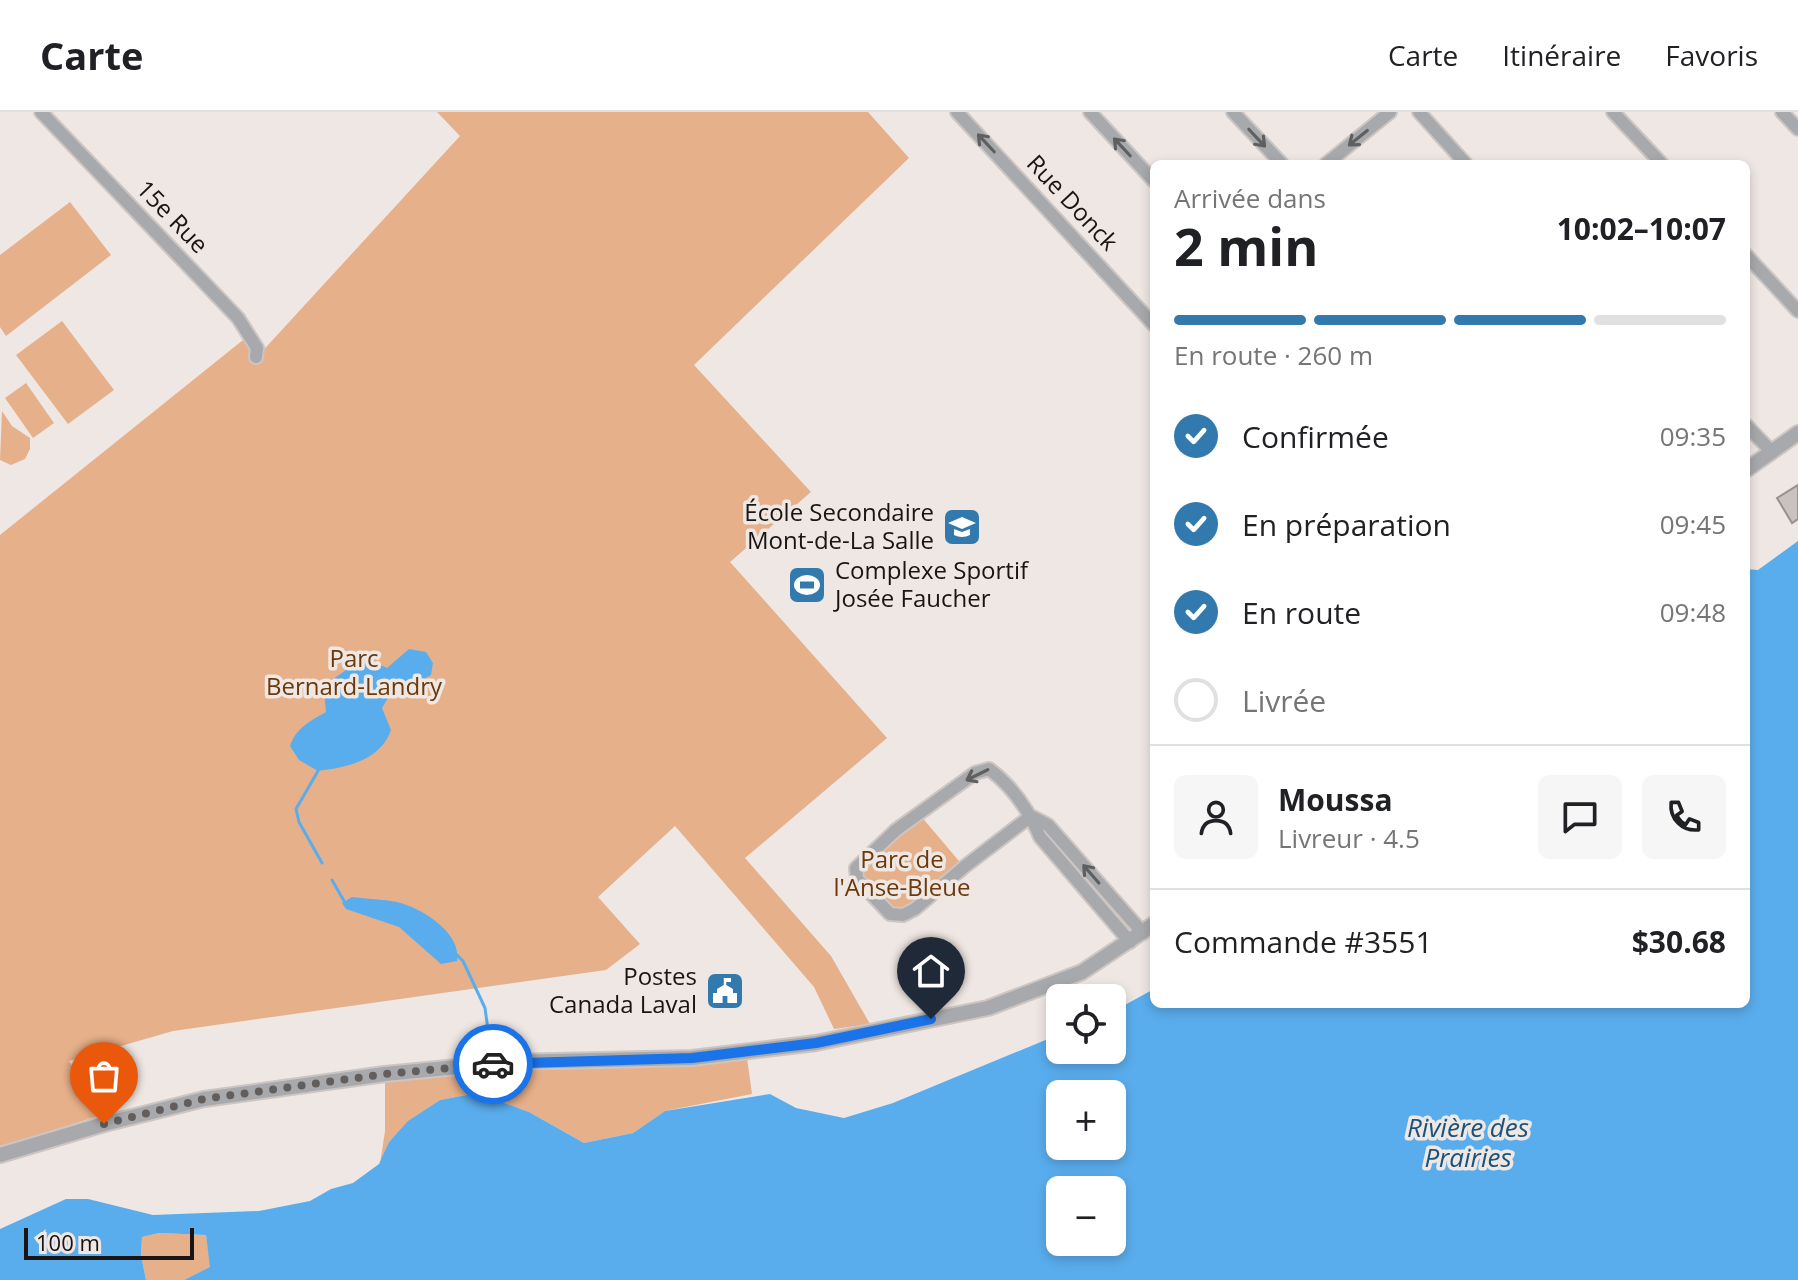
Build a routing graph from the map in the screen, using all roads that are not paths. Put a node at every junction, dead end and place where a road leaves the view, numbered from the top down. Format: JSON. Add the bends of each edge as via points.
{"nodes":[{"id":1,"x":957,"y":112,"type":"edge"},
{"id":2,"x":1090,"y":112,"type":"edge"},
{"id":3,"x":1233,"y":112,"type":"edge"},
{"id":4,"x":1390,"y":112,"type":"edge"},
{"id":5,"x":1419,"y":112,"type":"edge"},
{"id":6,"x":1613,"y":112,"type":"edge"},
{"id":7,"x":1782,"y":112,"type":"edge"},
{"id":8,"x":40,"y":113,"type":"edge"},
{"id":9,"x":1798,"y":129,"type":"edge"},
{"id":10,"x":1278,"y":160,"type":"edge"},
{"id":11,"x":1331,"y":160,"type":"edge"},
{"id":12,"x":1462,"y":160,"type":"edge"},
{"id":13,"x":1658,"y":160,"type":"edge"},
{"id":14,"x":1150,"y":177,"type":"edge"},
{"id":15,"x":1750,"y":259,"type":"edge"},
{"id":16,"x":1798,"y":311,"type":"edge"},
{"id":17,"x":1150,"y":319,"type":"edge"},
{"id":18,"x":256,"y":357,"type":"dead end"},
{"id":19,"x":1750,"y":429,"type":"edge"},
{"id":20,"x":1798,"y":433,"type":"edge"},
{"id":21,"x":1771,"y":451,"type":"junction"},
{"id":22,"x":1750,"y":467,"type":"edge"},
{"id":23,"x":1031,"y":816,"type":"junction"},
{"id":24,"x":1148,"y":929,"type":"edge"},
{"id":25,"x":1130,"y":942,"type":"junction"},
{"id":26,"x":0,"y":1155,"type":"edge"}],
"edges":[{"from":17,"to":1,"type":"street","name":"Rue Donck","one_way":true},
{"from":14,"to":2,"type":"street","one_way":true},
{"from":3,"to":10,"type":"street","one_way":true},
{"from":4,"to":11,"type":"street","one_way":true},
{"from":5,"to":12,"type":"street"},
{"from":6,"to":13,"type":"street"},
{"from":7,"to":9,"type":"street"},
{"from":8,"to":18,"type":"street","name":"15e Rue","via":[[238,318],[257,348]]},
{"from":15,"to":16,"type":"street"},
{"from":19,"to":21,"type":"street"},
{"from":20,"to":21,"type":"street"},
{"from":21,"to":22,"type":"street"},
{"from":23,"to":23,"type":"street","one_way":true,"via":[[1000,777],[989,769],[975,773],[896,830],[856,868],[857,879],[890,914],[903,915]]},
{"from":24,"to":23,"type":"street","one_way":true,"via":[[1048,825]]},
{"from":23,"to":25,"type":"street","via":[[1040,837]]},
{"from":24,"to":25,"type":"street"},
{"from":25,"to":26,"type":"street","via":[[1082,972],[988,1008],[816,1043],[692,1058],[510,1062],[370,1076],[204,1099]]}]}
